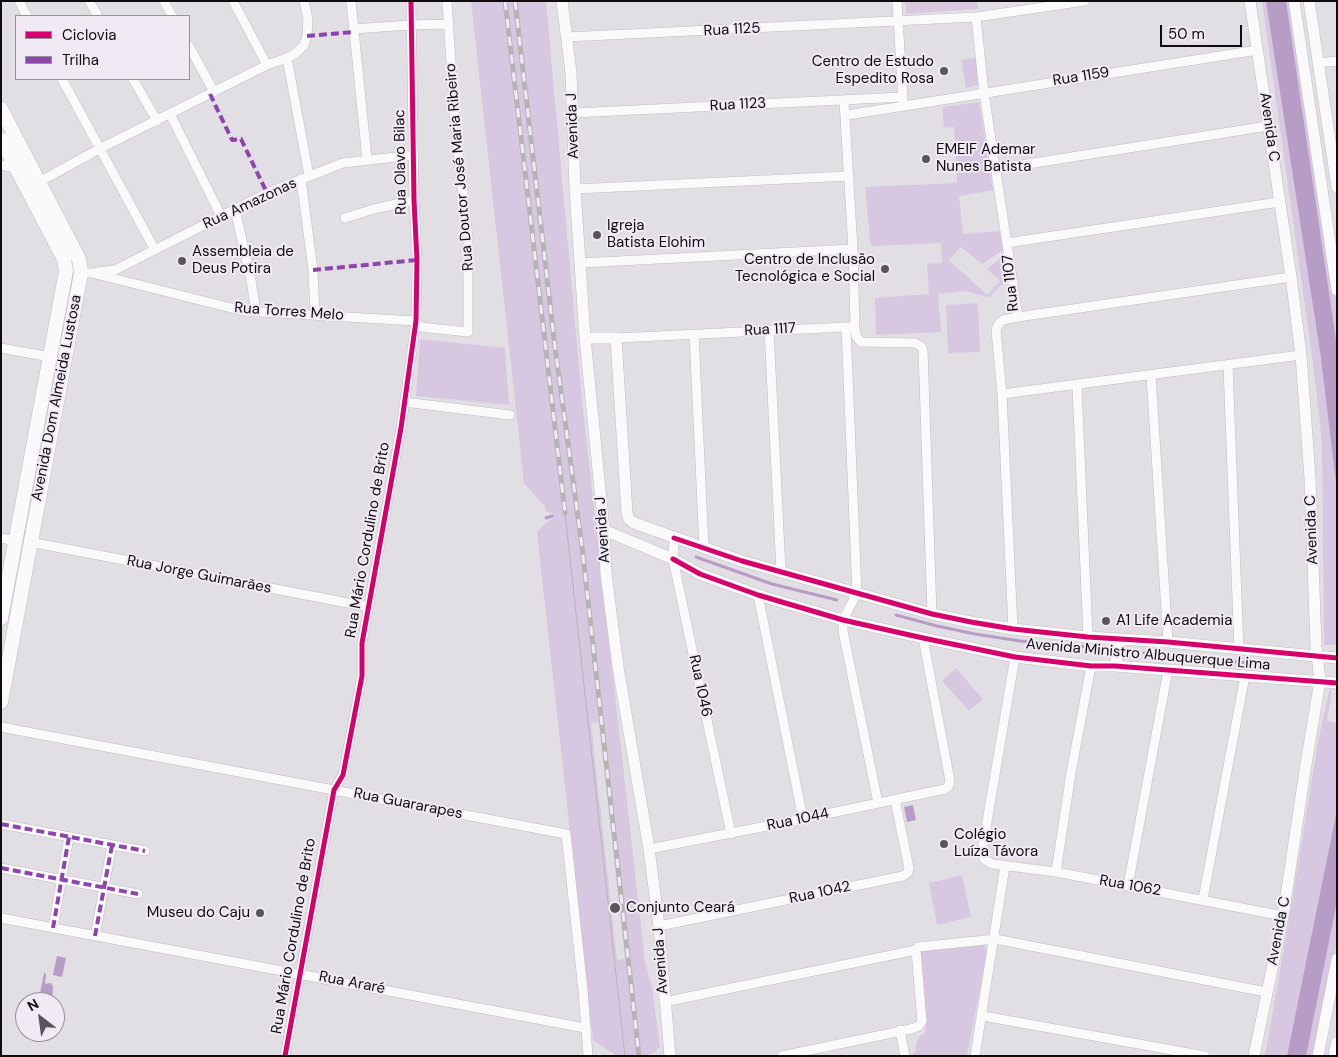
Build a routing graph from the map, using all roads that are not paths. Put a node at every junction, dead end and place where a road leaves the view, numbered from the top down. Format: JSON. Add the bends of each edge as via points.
{"nodes":[{"id":1,"x":19,"y":1,"type":"edge"},
{"id":2,"x":89,"y":1,"type":"edge"},
{"id":3,"x":164,"y":1,"type":"edge"},
{"id":4,"x":233,"y":1,"type":"edge"},
{"id":5,"x":304,"y":1,"type":"edge"},
{"id":6,"x":351,"y":1,"type":"edge"},
{"id":7,"x":411,"y":1,"type":"edge"},
{"id":8,"x":447,"y":1,"type":"edge"},
{"id":9,"x":562,"y":1,"type":"edge"},
{"id":10,"x":897,"y":1,"type":"edge"},
{"id":11,"x":1085,"y":1,"type":"edge"},
{"id":12,"x":1250,"y":1,"type":"edge"},
{"id":13,"x":1294,"y":1,"type":"edge"},
{"id":14,"x":1309,"y":1,"type":"edge"},
{"id":15,"x":26,"y":15,"type":"edge"},
{"id":16,"x":97,"y":15,"type":"edge"},
{"id":17,"x":171,"y":15,"type":"edge"},
{"id":18,"x":976,"y":17,"type":"junction"},
{"id":19,"x":898,"y":22,"type":"junction"},
{"id":20,"x":448,"y":24,"type":"junction"},
{"id":21,"x":411,"y":25,"type":"junction"},
{"id":22,"x":354,"y":30,"type":"junction"},
{"id":23,"x":567,"y":37,"type":"junction"},
{"id":24,"x":190,"y":48,"type":"edge"},
{"id":25,"x":1258,"y":50,"type":"junction"},
{"id":26,"x":287,"y":58,"type":"junction"},
{"id":27,"x":1337,"y":61,"type":"edge"},
{"id":28,"x":1318,"y":63,"type":"junction"},
{"id":29,"x":267,"y":65,"type":"junction"},
{"id":30,"x":63,"y":80,"type":"edge"},
{"id":31,"x":134,"y":80,"type":"edge"},
{"id":32,"x":214,"y":92,"type":"junction"},
{"id":33,"x":984,"y":93,"type":"junction"},
{"id":34,"x":844,"y":100,"type":"junction"},
{"id":35,"x":903,"y":101,"type":"junction"},
{"id":36,"x":1,"y":110,"type":"edge"},
{"id":37,"x":573,"y":113,"type":"junction"},
{"id":38,"x":170,"y":114,"type":"junction"},
{"id":39,"x":846,"y":116,"type":"junction"},
{"id":40,"x":157,"y":121,"type":"junction"},
{"id":41,"x":1268,"y":126,"type":"junction"},
{"id":42,"x":6,"y":138,"type":"edge"},
{"id":43,"x":101,"y":148,"type":"junction"},
{"id":44,"x":1334,"y":152,"type":"edge"},
{"id":45,"x":414,"y":155,"type":"junction"},
{"id":46,"x":1316,"y":155,"type":"junction"},
{"id":47,"x":367,"y":159,"type":"junction"},
{"id":48,"x":1,"y":165,"type":"edge"},
{"id":49,"x":16,"y":168,"type":"junction"},
{"id":50,"x":996,"y":169,"type":"junction"},
{"id":51,"x":849,"y":176,"type":"junction"},
{"id":52,"x":305,"y":178,"type":"junction"},
{"id":53,"x":39,"y":182,"type":"junction"},
{"id":54,"x":1337,"y":187,"type":"edge"},
{"id":55,"x":576,"y":188,"type":"junction"},
{"id":56,"x":414,"y":200,"type":"junction"},
{"id":57,"x":1279,"y":202,"type":"junction"},
{"id":58,"x":234,"y":210,"type":"junction"},
{"id":59,"x":221,"y":216,"type":"junction"},
{"id":60,"x":345,"y":218,"type":"dead end"},
{"id":61,"x":1006,"y":243,"type":"junction"},
{"id":62,"x":853,"y":249,"type":"junction"},
{"id":63,"x":155,"y":250,"type":"junction"},
{"id":64,"x":580,"y":263,"type":"junction"},
{"id":65,"x":86,"y":272,"type":"junction"},
{"id":66,"x":1291,"y":277,"type":"junction"},
{"id":67,"x":1337,"y":290,"type":"edge"},
{"id":68,"x":256,"y":312,"type":"junction"},
{"id":69,"x":315,"y":315,"type":"junction"},
{"id":70,"x":1018,"y":317,"type":"junction"},
{"id":71,"x":416,"y":321,"type":"junction"},
{"id":72,"x":851,"y":328,"type":"junction"},
{"id":73,"x":769,"y":330,"type":"junction"},
{"id":74,"x":468,"y":332,"type":"joint"},
{"id":75,"x":694,"y":334,"type":"junction"},
{"id":76,"x":585,"y":338,"type":"junction"},
{"id":77,"x":616,"y":338,"type":"junction"},
{"id":78,"x":1,"y":348,"type":"edge"},
{"id":79,"x":1301,"y":356,"type":"junction"},
{"id":80,"x":50,"y":357,"type":"junction"},
{"id":81,"x":1228,"y":366,"type":"junction"},
{"id":82,"x":1151,"y":375,"type":"junction"},
{"id":83,"x":1077,"y":386,"type":"junction"},
{"id":84,"x":1002,"y":394,"type":"junction"},
{"id":85,"x":404,"y":402,"type":"junction"},
{"id":86,"x":510,"y":415,"type":"dead end"},
{"id":87,"x":604,"y":530,"type":"junction"},
{"id":88,"x":1,"y":538,"type":"edge"},
{"id":89,"x":674,"y":538,"type":"junction"},
{"id":90,"x":23,"y":542,"type":"junction"},
{"id":91,"x":704,"y":548,"type":"junction"},
{"id":92,"x":673,"y":559,"type":"junction"},
{"id":93,"x":781,"y":571,"type":"junction"},
{"id":94,"x":8,"y":582,"type":"junction"},
{"id":95,"x":22,"y":586,"type":"junction"},
{"id":96,"x":856,"y":593,"type":"junction"},
{"id":97,"x":758,"y":595,"type":"junction"},
{"id":98,"x":369,"y":607,"type":"junction"},
{"id":99,"x":932,"y":614,"type":"junction"},
{"id":100,"x":1,"y":618,"type":"edge"},
{"id":101,"x":844,"y":620,"type":"junction"},
{"id":102,"x":1013,"y":629,"type":"junction"},
{"id":103,"x":1088,"y":637,"type":"junction"},
{"id":104,"x":923,"y":638,"type":"junction"},
{"id":105,"x":1121,"y":639,"type":"junction"},
{"id":106,"x":1168,"y":642,"type":"junction"},
{"id":107,"x":1239,"y":650,"type":"junction"},
{"id":108,"x":1016,"y":656,"type":"junction"},
{"id":109,"x":1316,"y":657,"type":"junction"},
{"id":110,"x":1337,"y":658,"type":"edge"},
{"id":111,"x":1091,"y":666,"type":"junction"},
{"id":112,"x":1115,"y":666,"type":"junction"},
{"id":113,"x":1168,"y":670,"type":"junction"},
{"id":114,"x":1245,"y":676,"type":"junction"},
{"id":115,"x":1320,"y":681,"type":"junction"},
{"id":116,"x":1337,"y":683,"type":"edge"},
{"id":117,"x":1,"y":702,"type":"edge"},
{"id":118,"x":1,"y":727,"type":"edge"},
{"id":119,"x":334,"y":790,"type":"junction"},
{"id":120,"x":894,"y":800,"type":"junction"},
{"id":121,"x":878,"y":803,"type":"junction"},
{"id":122,"x":803,"y":820,"type":"junction"},
{"id":123,"x":1,"y":824,"type":"edge"},
{"id":124,"x":731,"y":834,"type":"junction"},
{"id":125,"x":68,"y":837,"type":"junction"},
{"id":126,"x":112,"y":845,"type":"junction"},
{"id":127,"x":649,"y":849,"type":"junction"},
{"id":128,"x":145,"y":851,"type":"dead end"},
{"id":129,"x":1005,"y":866,"type":"junction"},
{"id":130,"x":1,"y":868,"type":"edge"},
{"id":131,"x":1056,"y":872,"type":"junction"},
{"id":132,"x":62,"y":879,"type":"junction"},
{"id":133,"x":1128,"y":886,"type":"junction"},
{"id":134,"x":103,"y":887,"type":"junction"},
{"id":135,"x":138,"y":894,"type":"dead end"},
{"id":136,"x":1203,"y":899,"type":"junction"},
{"id":137,"x":1283,"y":916,"type":"junction"},
{"id":138,"x":1,"y":918,"type":"edge"},
{"id":139,"x":659,"y":926,"type":"junction"},
{"id":140,"x":53,"y":928,"type":"junction"},
{"id":141,"x":95,"y":936,"type":"junction"},
{"id":142,"x":995,"y":938,"type":"junction"},
{"id":143,"x":916,"y":950,"type":"junction"},
{"id":144,"x":1337,"y":959,"type":"edge"},
{"id":145,"x":300,"y":974,"type":"junction"},
{"id":146,"x":1266,"y":992,"type":"junction"},
{"id":147,"x":664,"y":1002,"type":"junction"},
{"id":148,"x":982,"y":1016,"type":"junction"},
{"id":149,"x":585,"y":1028,"type":"junction"},
{"id":150,"x":900,"y":1030,"type":"junction"},
{"id":151,"x":1337,"y":1043,"type":"edge"},
{"id":152,"x":285,"y":1056,"type":"edge"},
{"id":153,"x":588,"y":1056,"type":"edge"},
{"id":154,"x":670,"y":1056,"type":"edge"},
{"id":155,"x":782,"y":1056,"type":"edge"},
{"id":156,"x":905,"y":1056,"type":"edge"},
{"id":157,"x":975,"y":1056,"type":"edge"},
{"id":158,"x":1205,"y":1056,"type":"edge"},
{"id":159,"x":1254,"y":1056,"type":"edge"},
{"id":160,"x":1318,"y":1056,"type":"edge"},
{"id":161,"x":1334,"y":1056,"type":"edge"}],
"edges":[{"from":1,"to":15,"type":"street"},
{"from":2,"to":16,"type":"street"},
{"from":3,"to":17,"type":"street"},
{"from":4,"to":29,"type":"street"},
{"from":5,"to":26,"type":"street","via":[[307,36],[304,45]]},
{"from":6,"to":22,"type":"street"},
{"from":7,"to":21,"type":"street","name":"Rua Olavo Bilac"},
{"from":8,"to":20,"type":"street","name":"Rua Doutor José Maria Ribeiro"},
{"from":9,"to":23,"type":"street","name":"Avenida J"},
{"from":10,"to":19,"type":"street"},
{"from":11,"to":18,"type":"street","name":"Rua 1125"},
{"from":12,"to":25,"type":"street","name":"Avenida C"},
{"from":13,"to":46,"type":"street"},
{"from":14,"to":28,"type":"street"},
{"from":18,"to":19,"type":"street","name":"Rua 1125"},
{"from":18,"to":33,"type":"street","name":"Rua 1107"},
{"from":19,"to":23,"type":"street","name":"Rua 1125"},
{"from":19,"to":35,"type":"street"},
{"from":20,"to":21,"type":"street"},
{"from":20,"to":74,"type":"street","name":"Rua Doutor José Maria Ribeiro","via":[[468,238]]},
{"from":21,"to":22,"type":"street"},
{"from":21,"to":45,"type":"street","name":"Rua Olavo Bilac"},
{"from":22,"to":47,"type":"street"},
{"from":23,"to":37,"type":"street","name":"Avenida J"},
{"from":24,"to":32,"type":"street"},
{"from":25,"to":33,"type":"street","name":"Rua 1159"},
{"from":25,"to":41,"type":"street","name":"Avenida C"},
{"from":26,"to":29,"type":"street"},
{"from":26,"to":52,"type":"street"},
{"from":27,"to":28,"type":"street"},
{"from":28,"to":44,"type":"street"},
{"from":29,"to":32,"type":"street"},
{"from":30,"to":43,"type":"street"},
{"from":31,"to":40,"type":"street"},
{"from":32,"to":38,"type":"street"},
{"from":33,"to":35,"type":"street","name":"Rua 1159"},
{"from":33,"to":50,"type":"street","name":"Rua 1107"},
{"from":34,"to":35,"type":"street","name":"Rua 1123"},
{"from":34,"to":37,"type":"street","name":"Rua 1123"},
{"from":34,"to":39,"type":"street"},
{"from":35,"to":39,"type":"street","name":"Rua 1159"},
{"from":36,"to":42,"type":"main road","name":"Avenida Dom Almeida Lustosa"},
{"from":37,"to":55,"type":"street","name":"Avenida J"},
{"from":38,"to":40,"type":"street"},
{"from":38,"to":59,"type":"street"},
{"from":39,"to":51,"type":"street"},
{"from":40,"to":43,"type":"street"},
{"from":41,"to":50,"type":"street"},
{"from":41,"to":57,"type":"street","name":"Avenida C"},
{"from":42,"to":49,"type":"main road","name":"Avenida Dom Almeida Lustosa"},
{"from":42,"to":53,"type":"main road","name":"Avenida Dom Almeida Lustosa"},
{"from":43,"to":53,"type":"street"},
{"from":43,"to":63,"type":"street"},
{"from":44,"to":46,"type":"street"},
{"from":44,"to":54,"type":"street"},
{"from":45,"to":47,"type":"street","name":"Rua Amazonas"},
{"from":45,"to":56,"type":"street","name":"Rua Olavo Bilac"},
{"from":46,"to":67,"type":"street"},
{"from":47,"to":52,"type":"street","name":"Rua Amazonas","via":[[343,163]]},
{"from":48,"to":49,"type":"street"},
{"from":49,"to":80,"type":"main road","name":"Avenida Dom Almeida Lustosa","via":[[64,259],[66,271]]},
{"from":50,"to":61,"type":"street","name":"Rua 1107"},
{"from":51,"to":55,"type":"street"},
{"from":51,"to":62,"type":"street"},
{"from":52,"to":58,"type":"street","name":"Rua Amazonas"},
{"from":52,"to":69,"type":"street"},
{"from":53,"to":65,"type":"main road","name":"Avenida Dom Almeida Lustosa"},
{"from":55,"to":64,"type":"street","name":"Avenida J"},
{"from":56,"to":60,"type":"street"},
{"from":56,"to":71,"type":"street","name":"Rua Olavo Bilac"},
{"from":57,"to":61,"type":"street"},
{"from":57,"to":66,"type":"street","name":"Avenida C"},
{"from":58,"to":59,"type":"street","name":"Rua Amazonas"},
{"from":58,"to":68,"type":"street"},
{"from":59,"to":63,"type":"street","name":"Rua Amazonas"},
{"from":61,"to":70,"type":"street","name":"Rua 1107"},
{"from":62,"to":64,"type":"street"},
{"from":62,"to":72,"type":"street"},
{"from":63,"to":65,"type":"street","name":"Rua Amazonas","via":[[115,270]]},
{"from":64,"to":76,"type":"street","name":"Avenida J"},
{"from":65,"to":68,"type":"street","name":"Rua Torres Melo","via":[[201,302]]},
{"from":65,"to":90,"type":"main road","name":"Avenida Dom Almeida Lustosa"},
{"from":66,"to":70,"type":"street"},
{"from":66,"to":79,"type":"street","name":"Avenida C"},
{"from":68,"to":69,"type":"street","name":"Rua Torres Melo"},
{"from":69,"to":71,"type":"street","name":"Rua Torres Melo"},
{"from":70,"to":84,"type":"street","name":"Rua 1107","via":[[1003,320],[996,330]]},
{"from":71,"to":74,"type":"street","name":"Rua Torres Melo","via":[[420,327]]},
{"from":71,"to":85,"type":"street","name":"Rua Mário Cordulino de Brito"},
{"from":72,"to":73,"type":"street","name":"Rua 1117"},
{"from":72,"to":96,"type":"street"},
{"from":72,"to":99,"type":"street","via":[[861,342],[915,343],[923,350]]},
{"from":73,"to":75,"type":"street","name":"Rua 1117"},
{"from":73,"to":93,"type":"street"},
{"from":75,"to":77,"type":"street","name":"Rua 1117"},
{"from":75,"to":91,"type":"street"},
{"from":76,"to":77,"type":"street"},
{"from":76,"to":87,"type":"street","name":"Avenida J"},
{"from":77,"to":89,"type":"street","name":"Avenida Ministro Albuquerque Lima","via":[[629,520]]},
{"from":78,"to":80,"type":"street"},
{"from":79,"to":81,"type":"street"},
{"from":79,"to":109,"type":"street","name":"Avenida C","via":[[1310,478]]},
{"from":80,"to":90,"type":"main road","name":"Avenida Dom Almeida Lustosa"},
{"from":81,"to":82,"type":"street"},
{"from":81,"to":107,"type":"street"},
{"from":82,"to":83,"type":"street"},
{"from":82,"to":106,"type":"street"},
{"from":83,"to":84,"type":"street"},
{"from":83,"to":103,"type":"street"},
{"from":84,"to":102,"type":"street","name":"Rua 1107"},
{"from":85,"to":86,"type":"street"},
{"from":85,"to":98,"type":"street","name":"Rua Mário Cordulino de Brito"},
{"from":87,"to":92,"type":"street","name":"Avenida Ministro Albuquerque Lima"},
{"from":87,"to":127,"type":"street","name":"Avenida J","via":[[618,667]]},
{"from":88,"to":90,"type":"street","name":"Rua Jorge Guimarães"},
{"from":89,"to":91,"type":"street","name":"Avenida Ministro Albuquerque Lima"},
{"from":89,"to":92,"type":"street","name":"Rua 1046"},
{"from":90,"to":94,"type":"main road","name":"Avenida Dom Almeida Lustosa"},
{"from":90,"to":95,"type":"main road","name":"Avenida Dom Almeida Lustosa"},
{"from":90,"to":98,"type":"street","name":"Rua Jorge Guimarães"},
{"from":91,"to":93,"type":"street","name":"Avenida Ministro Albuquerque Lima"},
{"from":92,"to":97,"type":"street","name":"Avenida Ministro Albuquerque Lima","via":[[700,574]]},
{"from":92,"to":124,"type":"street","name":"Rua 1046"},
{"from":93,"to":96,"type":"street","name":"Avenida Ministro Albuquerque Lima"},
{"from":94,"to":95,"type":"main road"},
{"from":94,"to":100,"type":"main road","name":"Avenida Dom Almeida Lustosa"},
{"from":95,"to":117,"type":"main road","name":"Avenida Dom Almeida Lustosa"},
{"from":96,"to":99,"type":"street","name":"Avenida Ministro Albuquerque Lima"},
{"from":96,"to":101,"type":"street"},
{"from":97,"to":101,"type":"street","name":"Avenida Ministro Albuquerque Lima"},
{"from":97,"to":122,"type":"street"},
{"from":98,"to":119,"type":"street","name":"Rua Mário Cordulino de Brito","via":[[362,643],[362,676],[344,776]]},
{"from":99,"to":102,"type":"street","name":"Avenida Ministro Albuquerque Lima"},
{"from":101,"to":104,"type":"street","name":"Avenida Ministro Albuquerque Lima"},
{"from":101,"to":121,"type":"street","via":[[843,631]]},
{"from":102,"to":103,"type":"street","name":"Avenida Ministro Albuquerque Lima"},
{"from":103,"to":105,"type":"street","name":"Avenida Ministro Albuquerque Lima"},
{"from":104,"to":108,"type":"street","name":"Avenida Ministro Albuquerque Lima"},
{"from":104,"to":120,"type":"street","name":"Rua 1044","via":[[950,785],[945,789]]},
{"from":105,"to":106,"type":"street","name":"Avenida Ministro Albuquerque Lima"},
{"from":105,"to":112,"type":"street"},
{"from":106,"to":107,"type":"street","name":"Avenida Ministro Albuquerque Lima"},
{"from":107,"to":109,"type":"street","name":"Avenida Ministro Albuquerque Lima"},
{"from":108,"to":111,"type":"street","name":"Avenida Ministro Albuquerque Lima"},
{"from":108,"to":129,"type":"street","name":"Rua 1062","via":[[982,851],[984,859]]},
{"from":109,"to":110,"type":"street","name":"Avenida Ministro Albuquerque Lima"},
{"from":109,"to":115,"type":"street","name":"Avenida C"},
{"from":111,"to":112,"type":"street","name":"Avenida Ministro Albuquerque Lima"},
{"from":111,"to":131,"type":"street"},
{"from":112,"to":113,"type":"street","name":"Avenida Ministro Albuquerque Lima"},
{"from":113,"to":114,"type":"street","name":"Avenida Ministro Albuquerque Lima"},
{"from":113,"to":133,"type":"street"},
{"from":114,"to":115,"type":"street","name":"Avenida Ministro Albuquerque Lima"},
{"from":114,"to":136,"type":"street"},
{"from":115,"to":116,"type":"street","name":"Avenida Ministro Albuquerque Lima"},
{"from":115,"to":137,"type":"street","name":"Avenida C"},
{"from":118,"to":119,"type":"street","name":"Rua Guararapes"},
{"from":119,"to":145,"type":"street","name":"Rua Mário Cordulino de Brito"},
{"from":119,"to":149,"type":"street","name":"Rua Guararapes","via":[[566,834]]},
{"from":120,"to":121,"type":"street","name":"Rua 1044"},
{"from":120,"to":139,"type":"street","name":"Rua 1042","via":[[909,868],[903,876]]},
{"from":121,"to":122,"type":"street","name":"Rua 1044"},
{"from":122,"to":124,"type":"street","name":"Rua 1044"},
{"from":123,"to":125,"type":"street"},
{"from":124,"to":127,"type":"street","name":"Rua 1044"},
{"from":125,"to":126,"type":"street"},
{"from":125,"to":132,"type":"street"},
{"from":126,"to":128,"type":"street"},
{"from":126,"to":134,"type":"street"},
{"from":127,"to":139,"type":"street","name":"Avenida J"},
{"from":129,"to":131,"type":"street","name":"Rua 1062"},
{"from":129,"to":142,"type":"street"},
{"from":130,"to":132,"type":"street"},
{"from":131,"to":133,"type":"street","name":"Rua 1062"},
{"from":132,"to":134,"type":"street"},
{"from":132,"to":140,"type":"street"},
{"from":133,"to":136,"type":"street","name":"Rua 1062"},
{"from":134,"to":135,"type":"street"},
{"from":134,"to":141,"type":"street"},
{"from":136,"to":137,"type":"street","name":"Rua 1062"},
{"from":137,"to":146,"type":"street","name":"Avenida C"},
{"from":138,"to":140,"type":"street","name":"Rua Araré"},
{"from":139,"to":147,"type":"street","name":"Avenida J"},
{"from":140,"to":141,"type":"street","name":"Rua Araré"},
{"from":141,"to":145,"type":"street","name":"Rua Araré"},
{"from":142,"to":143,"type":"street","via":[[918,947]]},
{"from":142,"to":146,"type":"street"},
{"from":142,"to":148,"type":"street"},
{"from":143,"to":147,"type":"street"},
{"from":143,"to":150,"type":"street","via":[[922,1021],[919,1026]]},
{"from":144,"to":160,"type":"street"},
{"from":145,"to":149,"type":"street","name":"Rua Araré"},
{"from":145,"to":152,"type":"street","name":"Rua Mário Cordulino de Brito"},
{"from":146,"to":159,"type":"street","name":"Avenida C"},
{"from":147,"to":154,"type":"street","name":"Avenida J"},
{"from":148,"to":157,"type":"street"},
{"from":148,"to":158,"type":"street"},
{"from":149,"to":153,"type":"street","name":"Rua Guararapes"},
{"from":150,"to":155,"type":"street"},
{"from":150,"to":156,"type":"street"},
{"from":151,"to":161,"type":"street"}]}
